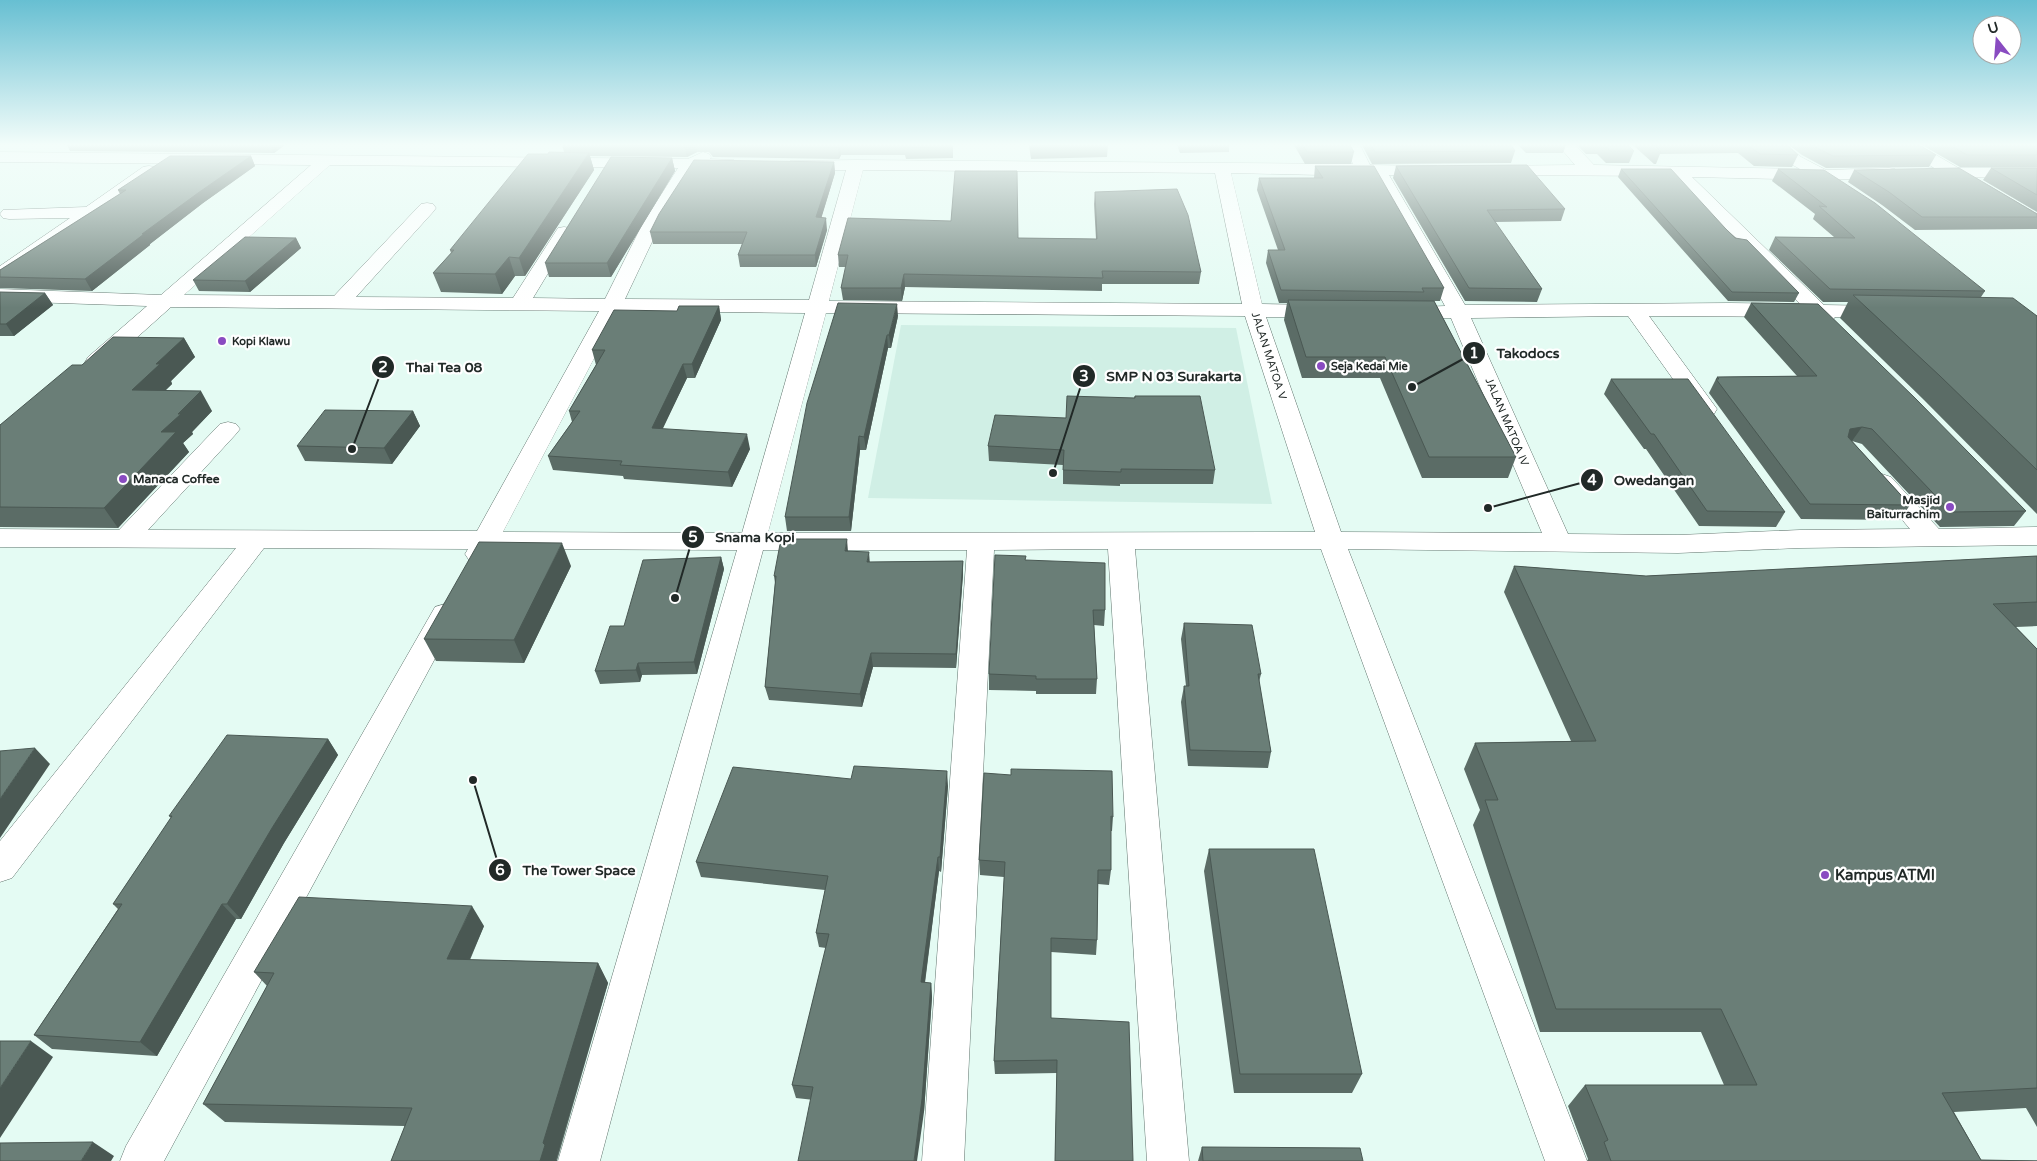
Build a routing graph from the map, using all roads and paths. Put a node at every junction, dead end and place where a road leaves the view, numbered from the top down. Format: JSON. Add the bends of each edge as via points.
{"nodes":[{"id":1,"x":109,"y":199,"type":"edge"},
{"id":2,"x":282,"y":199,"type":"edge"},
{"id":3,"x":666,"y":199,"type":"edge"},
{"id":4,"x":847,"y":199,"type":"edge"},
{"id":5,"x":1229,"y":199,"type":"edge"},
{"id":6,"x":1389,"y":199,"type":"edge"},
{"id":7,"x":1705,"y":199,"type":"edge"},
{"id":8,"x":1998,"y":199,"type":"edge"},
{"id":9,"x":427,"y":208,"type":"dead end"},
{"id":10,"x":91,"y":212,"type":"junction"},
{"id":11,"x":9,"y":214,"type":"dead end"},
{"id":12,"x":572,"y":219,"type":"edge"},
{"id":13,"x":2037,"y":222,"type":"edge"},
{"id":14,"x":0,"y":275,"type":"edge"},
{"id":15,"x":0,"y":295,"type":"edge"},
{"id":16,"x":166,"y":301,"type":"junction"},
{"id":17,"x":339,"y":303,"type":"junction"},
{"id":18,"x":519,"y":304,"type":"junction"},
{"id":19,"x":612,"y":305,"type":"junction"},
{"id":20,"x":817,"y":307,"type":"junction"},
{"id":21,"x":1253,"y":310,"type":"junction"},
{"id":22,"x":1340,"y":311,"type":"edge"},
{"id":23,"x":1635,"y":311,"type":"junction"},
{"id":24,"x":1818,"y":311,"type":"junction"},
{"id":25,"x":1388,"y":312,"type":"edge"},
{"id":26,"x":1896,"y":312,"type":"edge"},
{"id":27,"x":1459,"y":313,"type":"junction"},
{"id":28,"x":1839,"y":331,"type":"edge"},
{"id":29,"x":77,"y":378,"type":"edge"},
{"id":30,"x":228,"y":429,"type":"dead end"},
{"id":31,"x":1720,"y":429,"type":"edge"},
{"id":32,"x":1865,"y":464,"type":"edge"},
{"id":33,"x":1783,"y":515,"type":"edge"},
{"id":34,"x":2032,"y":529,"type":"edge"},
{"id":35,"x":1932,"y":537,"type":"junction"},
{"id":36,"x":125,"y":539,"type":"junction"},
{"id":37,"x":257,"y":539,"type":"junction"},
{"id":38,"x":1800,"y":539,"type":"junction"},
{"id":39,"x":486,"y":540,"type":"junction"},
{"id":40,"x":753,"y":540,"type":"junction"},
{"id":41,"x":1331,"y":540,"type":"junction"},
{"id":42,"x":981,"y":541,"type":"junction"},
{"id":43,"x":1121,"y":541,"type":"junction"},
{"id":44,"x":4,"y":542,"type":"edge"},
{"id":45,"x":1559,"y":543,"type":"junction"},
{"id":46,"x":0,"y":867,"type":"edge"},
{"id":47,"x":141,"y":1161,"type":"edge"},
{"id":48,"x":578,"y":1161,"type":"edge"},
{"id":49,"x":943,"y":1161,"type":"edge"},
{"id":50,"x":1168,"y":1161,"type":"edge"},
{"id":51,"x":1566,"y":1161,"type":"edge"}],
"edges":[{"from":1,"to":10,"type":"street"},
{"from":2,"to":16,"type":"street"},
{"from":3,"to":19,"type":"street"},
{"from":4,"to":20,"type":"street"},
{"from":5,"to":21,"type":"street","name":"JALAN MATOA V"},
{"from":6,"to":27,"type":"street","name":"JALAN MATOA IV"},
{"from":7,"to":24,"type":"street"},
{"from":8,"to":13,"type":"street"},
{"from":9,"to":17,"type":"street"},
{"from":10,"to":11,"type":"street"},
{"from":10,"to":14,"type":"street"},
{"from":12,"to":18,"type":"street"},
{"from":15,"to":16,"type":"street"},
{"from":16,"to":17,"type":"street"},
{"from":16,"to":29,"type":"street"},
{"from":17,"to":18,"type":"street"},
{"from":18,"to":19,"type":"street"},
{"from":19,"to":20,"type":"street"},
{"from":19,"to":39,"type":"street"},
{"from":20,"to":21,"type":"street"},
{"from":20,"to":40,"type":"street"},
{"from":21,"to":22,"type":"street"},
{"from":21,"to":41,"type":"street","name":"JALAN MATOA V"},
{"from":23,"to":24,"type":"street"},
{"from":23,"to":27,"type":"street"},
{"from":23,"to":31,"type":"street"},
{"from":24,"to":26,"type":"street"},
{"from":24,"to":28,"type":"street"},
{"from":25,"to":27,"type":"street"},
{"from":27,"to":45,"type":"street","name":"JALAN MATOA IV"},
{"from":30,"to":36,"type":"street"},
{"from":32,"to":35,"type":"street"},
{"from":33,"to":38,"type":"street"},
{"from":34,"to":35,"type":"street"},
{"from":35,"to":38,"type":"street"},
{"from":36,"to":37,"type":"street"},
{"from":36,"to":44,"type":"street"},
{"from":37,"to":39,"type":"street"},
{"from":37,"to":46,"type":"street"},
{"from":38,"to":45,"type":"street","via":[[1678,544]]},
{"from":39,"to":40,"type":"street"},
{"from":39,"to":47,"type":"street"},
{"from":40,"to":42,"type":"street"},
{"from":40,"to":48,"type":"street"},
{"from":41,"to":43,"type":"street"},
{"from":41,"to":45,"type":"street"},
{"from":41,"to":51,"type":"street","name":"JALAN MATOA V"},
{"from":42,"to":43,"type":"street"},
{"from":42,"to":49,"type":"street"},
{"from":43,"to":50,"type":"street"}]}
